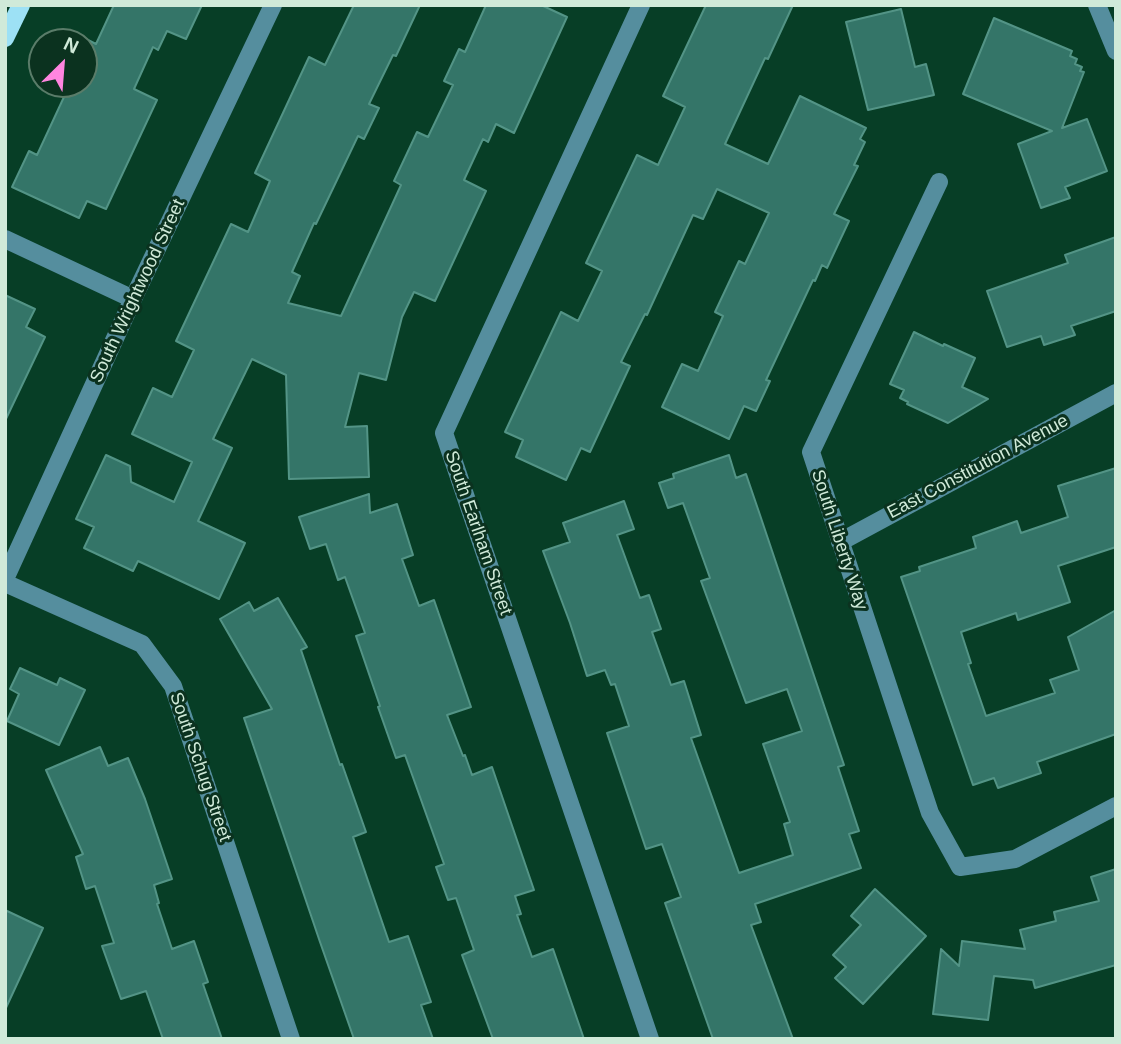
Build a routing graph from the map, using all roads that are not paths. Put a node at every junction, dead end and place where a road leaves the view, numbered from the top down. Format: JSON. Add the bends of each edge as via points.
{"nodes":[{"id":1,"x":21,"y":5,"type":"edge"},
{"id":2,"x":273,"y":5,"type":"edge"},
{"id":3,"x":641,"y":5,"type":"edge"},
{"id":4,"x":1097,"y":5,"type":"edge"},
{"id":5,"x":5,"y":38,"type":"edge"},
{"id":6,"x":1116,"y":51,"type":"edge"},
{"id":7,"x":939,"y":181,"type":"dead end"},
{"id":8,"x":5,"y":239,"type":"edge"},
{"id":9,"x":133,"y":299,"type":"junction"},
{"id":10,"x":1116,"y":393,"type":"edge"},
{"id":11,"x":840,"y":542,"type":"junction"},
{"id":12,"x":5,"y":581,"type":"edge"},
{"id":13,"x":1116,"y":806,"type":"edge"},
{"id":14,"x":291,"y":1039,"type":"edge"},
{"id":15,"x":650,"y":1039,"type":"edge"}],
"edges":[{"from":1,"to":5,"type":"main road"},
{"from":2,"to":9,"type":"street","name":"South Wrightwood Street"},
{"from":3,"to":15,"type":"street","name":"South Earlham Street","via":[[444,433]]},
{"from":4,"to":6,"type":"street"},
{"from":7,"to":11,"type":"street","name":"South Liberty Way","via":[[811,452]]},
{"from":8,"to":9,"type":"street"},
{"from":9,"to":12,"type":"street","name":"South Wrightwood Street"},
{"from":10,"to":11,"type":"street","name":"East Constitution Avenue"},
{"from":11,"to":13,"type":"street","name":"South Liberty Way","via":[[930,813],[960,867],[1015,859]]},
{"from":12,"to":14,"type":"street","name":"South Schug Street","via":[[142,644],[173,686]]}]}
